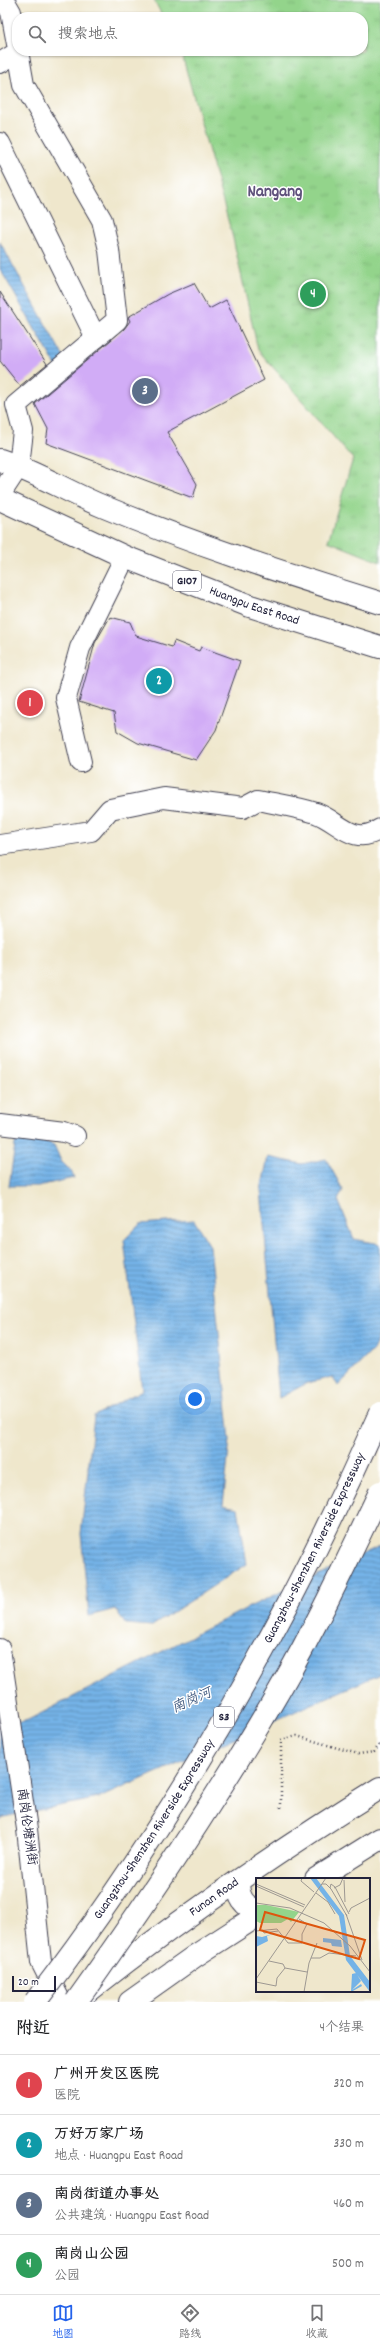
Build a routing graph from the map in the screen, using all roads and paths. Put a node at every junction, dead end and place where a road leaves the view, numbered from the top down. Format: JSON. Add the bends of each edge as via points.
{"nodes":[{"id":1,"x":4,"y":0,"type":"edge"},
{"id":2,"x":12,"y":17,"type":"edge"},
{"id":3,"x":12,"y":54,"type":"edge"},
{"id":4,"x":19,"y":56,"type":"edge"},
{"id":5,"x":0,"y":63,"type":"edge"},
{"id":6,"x":0,"y":143,"type":"edge"},
{"id":7,"x":96,"y":338,"type":"junction"},
{"id":8,"x":9,"y":463,"type":"edge"},
{"id":9,"x":0,"y":495,"type":"edge"},
{"id":10,"x":0,"y":499,"type":"edge"},
{"id":11,"x":125,"y":557,"type":"junction"},
{"id":12,"x":380,"y":603,"type":"edge"},
{"id":13,"x":380,"y":647,"type":"edge"},
{"id":14,"x":81,"y":762,"type":"dead end"},
{"id":15,"x":380,"y":829,"type":"edge"},
{"id":16,"x":0,"y":845,"type":"edge"},
{"id":17,"x":0,"y":1124,"type":"edge"},
{"id":18,"x":76,"y":1136,"type":"dead end"},
{"id":19,"x":380,"y":1413,"type":"edge"},
{"id":20,"x":380,"y":1492,"type":"edge"},
{"id":21,"x":0,"y":1649,"type":"edge"},
{"id":22,"x":380,"y":1744,"type":"edge"},
{"id":23,"x":380,"y":1788,"type":"edge"},
{"id":24,"x":281,"y":1808,"type":"dead end"},
{"id":25,"x":380,"y":1839,"type":"edge"},
{"id":26,"x":318,"y":1878,"type":"edge"},
{"id":27,"x":238,"y":1881,"type":"junction"},
{"id":28,"x":256,"y":1910,"type":"edge"},
{"id":29,"x":256,"y":1917,"type":"edge"},
{"id":30,"x":35,"y":2002,"type":"edge"},
{"id":31,"x":61,"y":2002,"type":"edge"},
{"id":32,"x":75,"y":2002,"type":"edge"},
{"id":33,"x":130,"y":2002,"type":"edge"}],
"edges":[{"from":1,"to":2,"type":"street"},
{"from":3,"to":5,"type":"street"},
{"from":4,"to":7,"type":"street","via":[[24,85],[102,220],[109,250],[117,320]]},
{"from":6,"to":7,"type":"street"},
{"from":7,"to":8,"type":"street","via":[[16,405],[23,431]]},
{"from":8,"to":9,"type":"street"},
{"from":8,"to":12,"type":"main road","via":[[101,506],[259,566]]},
{"from":10,"to":11,"type":"main road","name":"Huangpu East Road","number":"G107"},
{"from":11,"to":13,"type":"main road","name":"Huangpu East Road","number":"G107","via":[[250,606]]},
{"from":11,"to":14,"type":"street","via":[[80,648],[66,698]]},
{"from":15,"to":16,"type":"street","via":[[361,836],[345,831],[317,813],[258,800],[243,808],[164,798],[110,808],[91,831]]},
{"from":17,"to":18,"type":"street","via":[[64,1132]]},
{"from":19,"to":30,"type":"main road","name":"Guangzhou-Shenzhen Riverside Expressway","number":"S3","bridge":true,"via":[[278,1622],[200,1760],[132,1867]]},
{"from":20,"to":32,"type":"main road","bridge":true,"via":[[331,1594],[279,1691],[170,1866]]},
{"from":21,"to":31,"type":"street","name":"南岗伦塘洲街","via":[[27,1829],[41,1962]]},
{"from":22,"to":24,"type":"path","via":[[374,1752],[358,1754],[296,1736],[281,1740]]},
{"from":23,"to":27,"type":"main road","name":"Funan Road"},
{"from":25,"to":26,"type":"main road"},
{"from":27,"to":28,"type":"main road","via":[[242,1901]]},
{"from":27,"to":32,"type":"main road","name":"Funan Road","via":[[156,1938]]},
{"from":29,"to":33,"type":"main road"}]}
